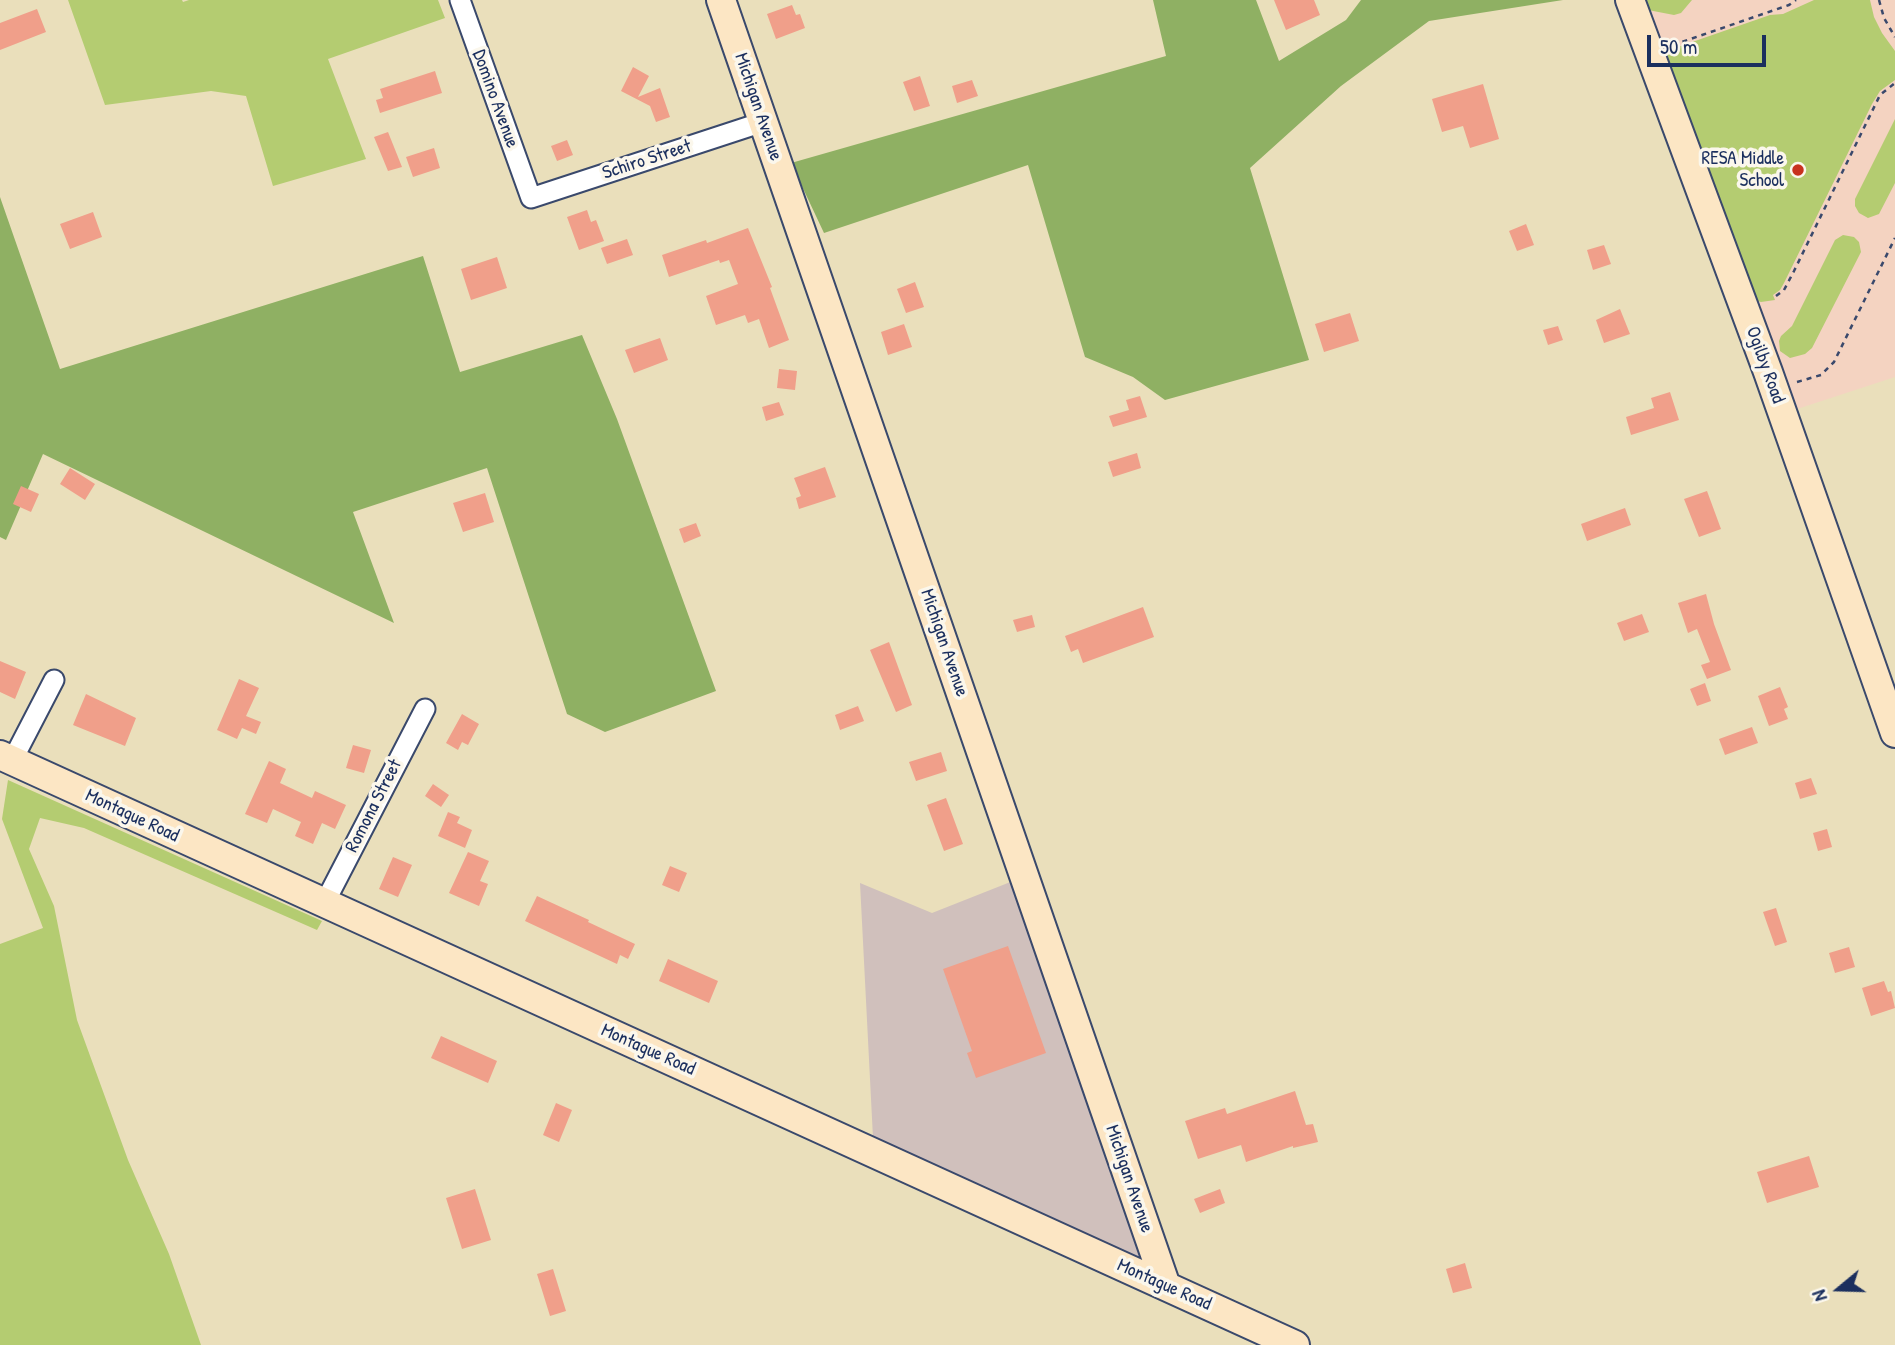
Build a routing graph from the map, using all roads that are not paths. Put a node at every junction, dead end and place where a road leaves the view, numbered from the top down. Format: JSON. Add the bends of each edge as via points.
{"nodes":[{"id":1,"x":460,"y":0,"type":"edge"},
{"id":2,"x":721,"y":0,"type":"edge"},
{"id":3,"x":1630,"y":0,"type":"edge"},
{"id":4,"x":763,"y":122,"type":"junction"},
{"id":5,"x":531,"y":198,"type":"joint"},
{"id":6,"x":54,"y":680,"type":"dead end"},
{"id":7,"x":425,"y":709,"type":"dead end"},
{"id":8,"x":1895,"y":733,"type":"edge"},
{"id":9,"x":6,"y":758,"type":"edge"},
{"id":10,"x":324,"y":904,"type":"junction"},
{"id":11,"x":1166,"y":1286,"type":"junction"},
{"id":12,"x":1296,"y":1345,"type":"edge"}],
"edges":[{"from":1,"to":5,"type":"street","name":"Domino Avenue"},
{"from":2,"to":4,"type":"street","name":"Michigan Avenue"},
{"from":3,"to":8,"type":"street","name":"Ogilby Road"},
{"from":4,"to":5,"type":"street","name":"Schiro Street"},
{"from":4,"to":11,"type":"street","name":"Michigan Avenue"},
{"from":6,"to":9,"type":"street"},
{"from":7,"to":10,"type":"street","name":"Romona Street"},
{"from":9,"to":10,"type":"street","name":"Montague Road"},
{"from":10,"to":11,"type":"street","name":"Montague Road"},
{"from":11,"to":12,"type":"street","name":"Montague Road"}]}
